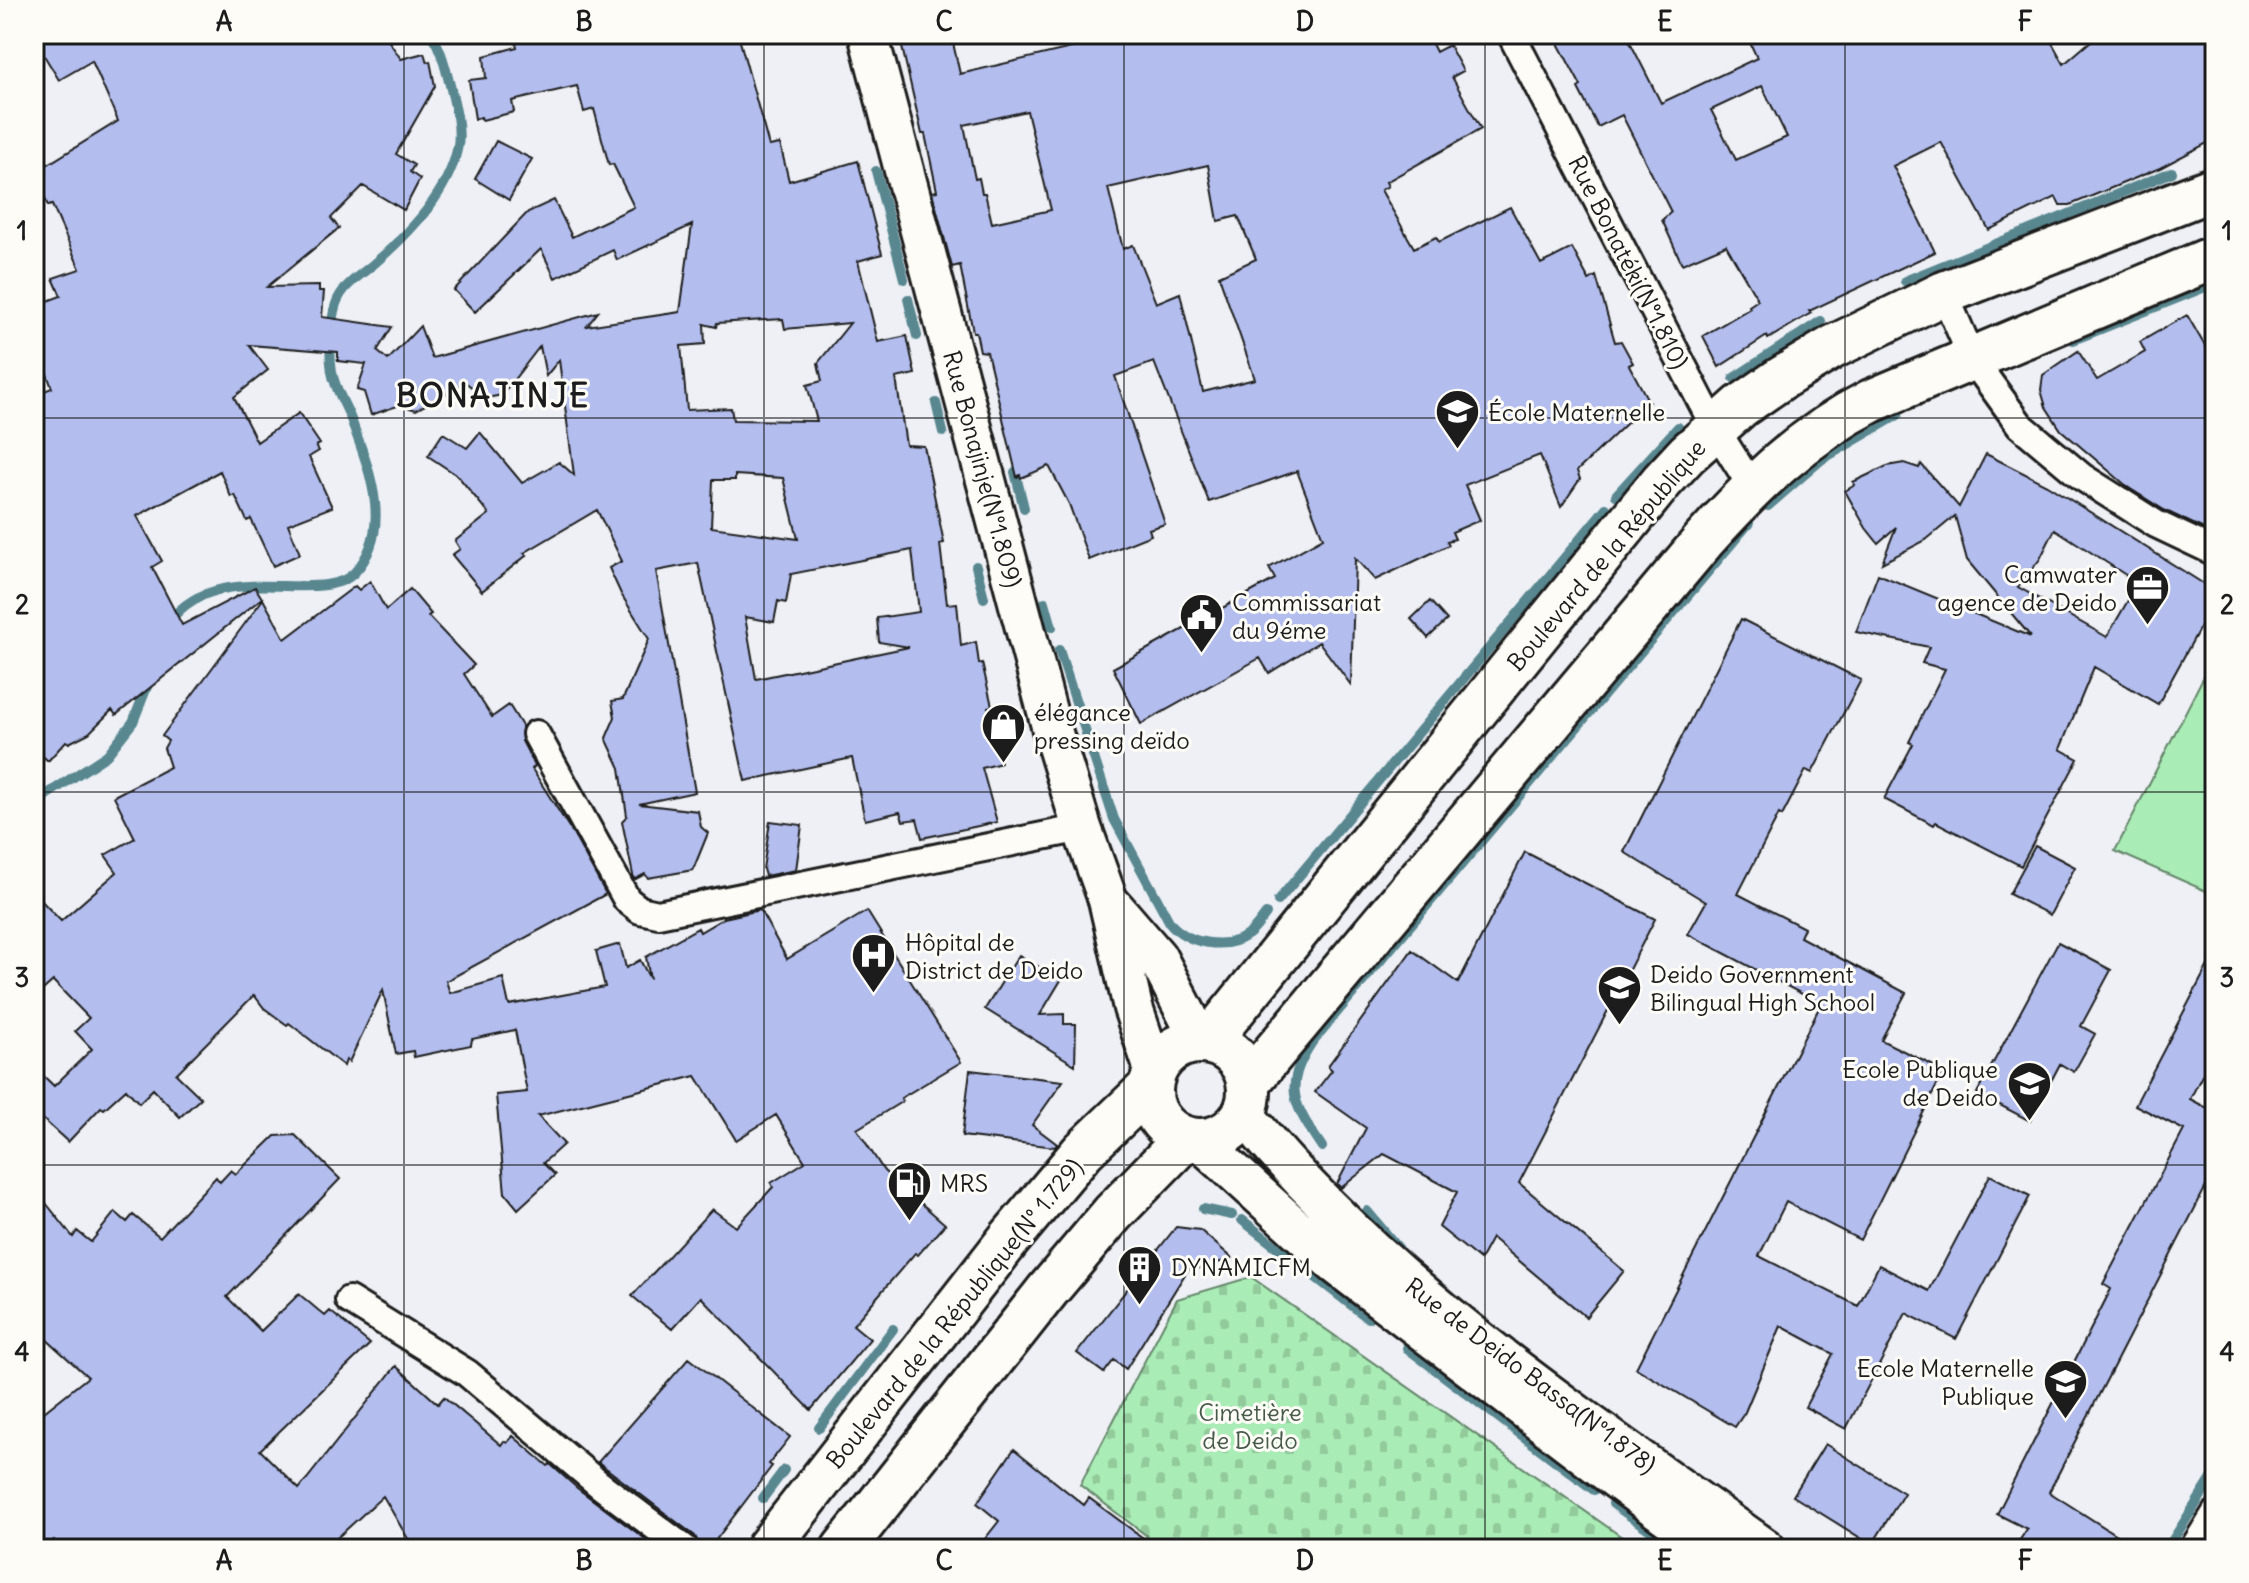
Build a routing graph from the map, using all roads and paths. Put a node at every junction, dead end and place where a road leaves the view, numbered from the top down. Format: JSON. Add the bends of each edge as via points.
{"nodes":[{"id":1,"x":868,"y":34,"type":"edge"},
{"id":2,"x":1511,"y":34,"type":"edge"},
{"id":3,"x":2215,"y":188,"type":"edge"},
{"id":4,"x":2215,"y":257,"type":"edge"},
{"id":5,"x":1944,"y":293,"type":"junction"},
{"id":6,"x":1973,"y":360,"type":"junction"},
{"id":7,"x":1715,"y":428,"type":"junction"},
{"id":8,"x":1752,"y":487,"type":"junction"},
{"id":9,"x":2215,"y":552,"type":"edge"},
{"id":10,"x":536,"y":734,"type":"dead end"},
{"id":11,"x":1082,"y":828,"type":"junction"},
{"id":12,"x":1108,"y":900,"type":"junction"},
{"id":13,"x":1205,"y":1042,"type":"junction"},
{"id":14,"x":1153,"y":1079,"type":"junction"},
{"id":15,"x":1246,"y":1098,"type":"junction"},
{"id":16,"x":1193,"y":1139,"type":"junction"},
{"id":17,"x":349,"y":1300,"type":"dead end"},
{"id":18,"x":2215,"y":1514,"type":"edge"},
{"id":19,"x":685,"y":1549,"type":"edge"},
{"id":20,"x":767,"y":1549,"type":"edge"},
{"id":21,"x":843,"y":1549,"type":"edge"},
{"id":22,"x":1712,"y":1549,"type":"edge"},
{"id":23,"x":1766,"y":1549,"type":"edge"},
{"id":24,"x":2193,"y":1549,"type":"edge"}],
"edges":[{"from":1,"to":11,"type":"main road","name":"Rue Bonajinje(N°1.809)"},
{"from":2,"to":7,"type":"street","name":"Rue Bonatéki(N°1.810)"},
{"from":3,"to":5,"type":"main road","name":"Boulevard de la République"},
{"from":4,"to":6,"type":"main road"},
{"from":5,"to":6,"type":"street"},
{"from":5,"to":7,"type":"main road","name":"Boulevard de la République","via":[[1820,355]]},
{"from":6,"to":8,"type":"main road","via":[[1834,420]]},
{"from":6,"to":9,"type":"street","via":[[2020,425],[2082,477],[2156,524]]},
{"from":7,"to":8,"type":"street","name":"Rue Bonatéki(N°1.810)"},
{"from":7,"to":13,"type":"main road","name":"Boulevard de la République","via":[[1662,481]]},
{"from":8,"to":15,"type":"main road"},
{"from":10,"to":11,"type":"street","via":[[627,900],[658,914]]},
{"from":11,"to":12,"type":"main road","name":"Rue Bonajinje(N°1.809)"},
{"from":12,"to":13,"type":"main road","name":"Rue Bonajinje(N°1.809)","via":[[1157,957]]},
{"from":12,"to":14,"type":"main road","name":"Rue Bonajinje(N°1.809)"},
{"from":13,"to":14,"type":"main road","via":[[1178,1047],[1160,1062]]},
{"from":13,"to":15,"type":"main road","via":[[1231,1052],[1245,1070]]},
{"from":14,"to":16,"type":"main road","via":[[1152,1099],[1164,1123]]},
{"from":14,"to":20,"type":"main road","name":"Boulevard de la République(N° 1.729)","via":[[1010,1238]]},
{"from":15,"to":16,"type":"main road","via":[[1236,1125],[1225,1133]]},
{"from":15,"to":23,"type":"main road","name":"Rue de Deido Bassa(N°1.878)","via":[[1314,1195],[1424,1297]]},
{"from":16,"to":21,"type":"main road","via":[[1113,1213]]},
{"from":16,"to":22,"type":"main road","name":"Rue de Deido Bassa(N°1.878)","via":[[1335,1264]]},
{"from":17,"to":19,"type":"street","via":[[467,1373]]},
{"from":18,"to":24,"type":"street"}]}
